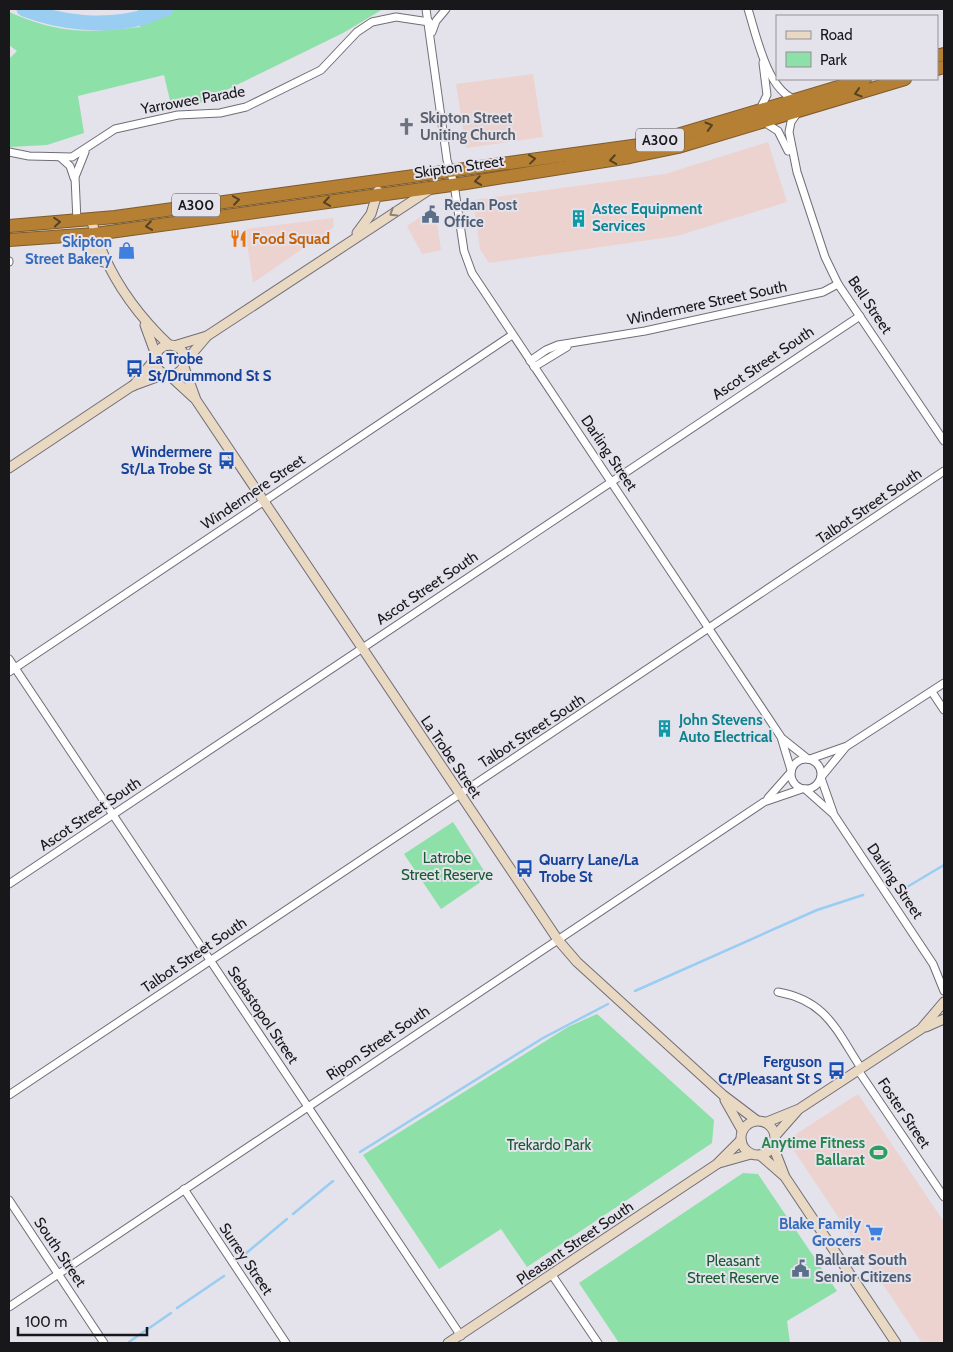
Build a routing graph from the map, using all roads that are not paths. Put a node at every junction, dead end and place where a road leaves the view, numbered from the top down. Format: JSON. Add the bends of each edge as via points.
{"nodes":[{"id":1,"x":426,"y":9,"type":"edge"},
{"id":2,"x":446,"y":9,"type":"edge"},
{"id":3,"x":748,"y":9,"type":"edge"},
{"id":4,"x":429,"y":22,"type":"junction"},
{"id":5,"x":431,"y":40,"type":"junction"},
{"id":6,"x":762,"y":52,"type":"junction"},
{"id":7,"x":862,"y":80,"type":"edge"},
{"id":8,"x":901,"y":80,"type":"edge"},
{"id":9,"x":797,"y":105,"type":"junction"},
{"id":10,"x":760,"y":116,"type":"junction"},
{"id":11,"x":89,"y":146,"type":"junction"},
{"id":12,"x":9,"y":152,"type":"edge"},
{"id":13,"x":56,"y":157,"type":"junction"},
{"id":14,"x":449,"y":170,"type":"junction"},
{"id":15,"x":797,"y":172,"type":"junction"},
{"id":16,"x":75,"y":179,"type":"junction"},
{"id":17,"x":383,"y":180,"type":"junction"},
{"id":18,"x":454,"y":184,"type":"junction"},
{"id":19,"x":434,"y":187,"type":"junction"},
{"id":20,"x":376,"y":195,"type":"junction"},
{"id":21,"x":90,"y":219,"type":"junction"},
{"id":22,"x":77,"y":220,"type":"junction"},
{"id":23,"x":9,"y":226,"type":"edge"},
{"id":24,"x":94,"y":234,"type":"junction"},
{"id":25,"x":73,"y":236,"type":"junction"},
{"id":26,"x":9,"y":240,"type":"edge"},
{"id":27,"x":346,"y":243,"type":"junction"},
{"id":28,"x":110,"y":270,"type":"junction"},
{"id":29,"x":838,"y":284,"type":"junction"},
{"id":30,"x":860,"y":316,"type":"junction"},
{"id":31,"x":144,"y":320,"type":"junction"},
{"id":32,"x":512,"y":335,"type":"junction"},
{"id":33,"x":207,"y":336,"type":"junction"},
{"id":34,"x":171,"y":346,"type":"junction"},
{"id":35,"x":156,"y":357,"type":"junction"},
{"id":36,"x":184,"y":364,"type":"junction"},
{"id":37,"x":532,"y":364,"type":"junction"},
{"id":38,"x":166,"y":375,"type":"junction"},
{"id":39,"x":132,"y":386,"type":"junction"},
{"id":40,"x":196,"y":400,"type":"junction"},
{"id":41,"x":944,"y":440,"type":"edge"},
{"id":42,"x":9,"y":468,"type":"edge"},
{"id":43,"x":944,"y":472,"type":"edge"},
{"id":44,"x":611,"y":482,"type":"junction"},
{"id":45,"x":264,"y":502,"type":"junction"},
{"id":46,"x":709,"y":629,"type":"junction"},
{"id":47,"x":362,"y":648,"type":"junction"},
{"id":48,"x":9,"y":659,"type":"edge"},
{"id":49,"x":12,"y":670,"type":"edge"},
{"id":50,"x":944,"y":683,"type":"edge"},
{"id":51,"x":932,"y":692,"type":"junction"},
{"id":52,"x":944,"y":710,"type":"edge"},
{"id":53,"x":781,"y":738,"type":"junction"},
{"id":54,"x":847,"y":746,"type":"junction"},
{"id":55,"x":809,"y":759,"type":"junction"},
{"id":56,"x":791,"y":771,"type":"junction"},
{"id":57,"x":821,"y":777,"type":"junction"},
{"id":58,"x":804,"y":789,"type":"junction"},
{"id":59,"x":459,"y":794,"type":"junction"},
{"id":60,"x":764,"y":802,"type":"junction"},
{"id":61,"x":834,"y":814,"type":"junction"},
{"id":62,"x":113,"y":816,"type":"junction"},
{"id":63,"x":9,"y":884,"type":"edge"},
{"id":64,"x":558,"y":940,"type":"junction"},
{"id":65,"x":210,"y":961,"type":"junction"},
{"id":66,"x":933,"y":964,"type":"junction"},
{"id":67,"x":944,"y":976,"type":"edge"},
{"id":68,"x":944,"y":991,"type":"edge"},
{"id":69,"x":778,"y":992,"type":"dead end"},
{"id":70,"x":944,"y":1002,"type":"edge"},
{"id":71,"x":944,"y":1019,"type":"edge"},
{"id":72,"x":921,"y":1028,"type":"junction"},
{"id":73,"x":860,"y":1069,"type":"junction"},
{"id":74,"x":9,"y":1095,"type":"edge"},
{"id":75,"x":723,"y":1096,"type":"junction"},
{"id":76,"x":308,"y":1107,"type":"junction"},
{"id":77,"x":799,"y":1109,"type":"junction"},
{"id":78,"x":756,"y":1120,"type":"junction"},
{"id":79,"x":767,"y":1122,"type":"junction"},
{"id":80,"x":742,"y":1130,"type":"junction"},
{"id":81,"x":776,"y":1136,"type":"junction"},
{"id":82,"x":741,"y":1140,"type":"junction"},
{"id":83,"x":774,"y":1146,"type":"junction"},
{"id":84,"x":751,"y":1154,"type":"junction"},
{"id":85,"x":760,"y":1155,"type":"junction"},
{"id":86,"x":716,"y":1164,"type":"junction"},
{"id":87,"x":785,"y":1177,"type":"junction"},
{"id":88,"x":184,"y":1189,"type":"junction"},
{"id":89,"x":944,"y":1197,"type":"edge"},
{"id":90,"x":9,"y":1200,"type":"edge"},
{"id":91,"x":58,"y":1274,"type":"junction"},
{"id":92,"x":552,"y":1275,"type":"junction"},
{"id":93,"x":9,"y":1307,"type":"edge"},
{"id":94,"x":460,"y":1336,"type":"junction"},
{"id":95,"x":104,"y":1343,"type":"edge"},
{"id":96,"x":286,"y":1343,"type":"edge"},
{"id":97,"x":450,"y":1343,"type":"edge"},
{"id":98,"x":598,"y":1343,"type":"edge"},
{"id":99,"x":896,"y":1343,"type":"edge"}],
"edges":[{"from":1,"to":4,"type":"street"},
{"from":2,"to":5,"type":"street","via":[[435,23]]},
{"from":3,"to":6,"type":"street"},
{"from":4,"to":5,"type":"street"},
{"from":4,"to":11,"type":"street","name":"Yarrowee Parade","via":[[396,17],[372,22],[353,35],[320,70],[252,105],[233,111],[178,115],[119,128],[107,132]]},
{"from":5,"to":14,"type":"street"},
{"from":6,"to":9,"type":"street","via":[[779,90]]},
{"from":6,"to":10,"type":"street","via":[[767,95]]},
{"from":7,"to":9,"type":"highway","name":"Skipton Street","number":"A300"},
{"from":8,"to":9,"type":"highway","name":"Skipton Street","number":"A300","one_way":true},
{"from":9,"to":10,"type":"highway","name":"Skipton Street","number":"A300"},
{"from":9,"to":15,"type":"street","name":"Bell Street","via":[[788,132]]},
{"from":14,"to":10,"type":"highway","name":"Skipton Street","number":"A300","one_way":true,"via":[[647,144]]},
{"from":10,"to":15,"type":"street","name":"Bell Street","via":[[781,136]]},
{"from":10,"to":18,"type":"highway","name":"Skipton Street","number":"A300","one_way":true,"via":[[649,154]]},
{"from":11,"to":13,"type":"street","name":"Yarrowee Parade","via":[[75,157]]},
{"from":11,"to":16,"type":"street","name":"Yarrowee Parade","via":[[79,162]]},
{"from":12,"to":13,"type":"street","name":"Yarrowee Parade"},
{"from":13,"to":16,"type":"street","via":[[69,164]]},
{"from":14,"to":17,"type":"highway","name":"Skipton Street","number":"A300"},
{"from":14,"to":18,"type":"street","name":"Darling Street"},
{"from":15,"to":29,"type":"street","name":"Bell Street","via":[[825,257]]},
{"from":16,"to":22,"type":"street","name":"Yarrowee Parade"},
{"from":17,"to":20,"type":"main road"},
{"from":21,"to":17,"type":"highway","name":"Skipton Street","number":"A300","one_way":true},
{"from":18,"to":19,"type":"highway","name":"Skipton Street","number":"A300"},
{"from":18,"to":32,"type":"street","name":"Darling Street","via":[[469,266]]},
{"from":19,"to":20,"type":"highway","name":"Skipton Street","number":"A300"},
{"from":19,"to":27,"type":"main road","one_way":true},
{"from":20,"to":24,"type":"highway","name":"Skipton Street","number":"A300","one_way":true},
{"from":20,"to":27,"type":"main road","via":[[367,220]]},
{"from":21,"to":22,"type":"highway","name":"Skipton Street","number":"A300"},
{"from":21,"to":24,"type":"main road"},
{"from":23,"to":22,"type":"highway","name":"Skipton Street","number":"A300","one_way":true},
{"from":24,"to":25,"type":"highway","name":"Skipton Street","number":"A300"},
{"from":24,"to":28,"type":"main road"},
{"from":25,"to":26,"type":"highway","name":"Skipton Street","number":"A300"},
{"from":25,"to":28,"type":"main road","via":[[87,245]]},
{"from":27,"to":33,"type":"main road"},
{"from":28,"to":31,"type":"main road"},
{"from":29,"to":30,"type":"street","name":"Bell Street"},
{"from":29,"to":37,"type":"street","name":"Windermere Street South","via":[[823,292],[551,348]]},
{"from":30,"to":41,"type":"street","name":"Bell Street"},
{"from":30,"to":44,"type":"street","name":"Ascot Street South"},
{"from":31,"to":34,"type":"main road"},
{"from":31,"to":35,"type":"main road"},
{"from":32,"to":37,"type":"street","name":"Darling Street"},
{"from":32,"to":45,"type":"street","name":"Windermere Street"},
{"from":33,"to":34,"type":"main road"},
{"from":33,"to":36,"type":"main road"},
{"from":34,"to":35,"type":"main road","via":[[161,348]]},
{"from":34,"to":36,"type":"main road","via":[[182,352]]},
{"from":35,"to":38,"type":"main road","via":[[157,368]]},
{"from":35,"to":39,"type":"main road"},
{"from":36,"to":38,"type":"main road","via":[[178,373]]},
{"from":36,"to":40,"type":"main road","name":"La Trobe Street"},
{"from":37,"to":44,"type":"street","name":"Darling Street"},
{"from":38,"to":39,"type":"main road"},
{"from":38,"to":40,"type":"main road","name":"La Trobe Street"},
{"from":39,"to":42,"type":"main road"},
{"from":40,"to":45,"type":"main road","name":"La Trobe Street"},
{"from":43,"to":46,"type":"street","name":"Talbot Street South"},
{"from":44,"to":46,"type":"street","name":"Darling Street"},
{"from":44,"to":47,"type":"street","name":"Ascot Street South"},
{"from":45,"to":47,"type":"main road","name":"La Trobe Street"},
{"from":45,"to":49,"type":"street","name":"Windermere Street"},
{"from":46,"to":53,"type":"street","name":"Darling Street"},
{"from":46,"to":59,"type":"street","name":"Talbot Street South"},
{"from":47,"to":59,"type":"main road","name":"La Trobe Street"},
{"from":47,"to":62,"type":"street","name":"Ascot Street South"},
{"from":48,"to":49,"type":"street","name":"Sebastopol Street"},
{"from":49,"to":62,"type":"street","name":"Sebastopol Street"},
{"from":50,"to":51,"type":"street"},
{"from":51,"to":52,"type":"street"},
{"from":51,"to":54,"type":"street"},
{"from":53,"to":55,"type":"street","name":"Darling Street"},
{"from":53,"to":56,"type":"street","name":"Darling Street"},
{"from":54,"to":55,"type":"street"},
{"from":54,"to":57,"type":"street"},
{"from":55,"to":56,"type":"street","via":[[798,761]]},
{"from":55,"to":57,"type":"street","via":[[819,766]]},
{"from":56,"to":58,"type":"street","via":[[794,782]]},
{"from":56,"to":60,"type":"street","name":"Ripon Street South"},
{"from":57,"to":58,"type":"street","via":[[815,787]]},
{"from":57,"to":61,"type":"street","name":"Darling Street"},
{"from":58,"to":60,"type":"street","name":"Ripon Street South"},
{"from":58,"to":61,"type":"street","name":"Darling Street"},
{"from":59,"to":64,"type":"main road","name":"La Trobe Street"},
{"from":59,"to":65,"type":"street","name":"Talbot Street South"},
{"from":60,"to":64,"type":"street","name":"Ripon Street South"},
{"from":61,"to":66,"type":"street","name":"Darling Street"},
{"from":62,"to":63,"type":"street","name":"Ascot Street South"},
{"from":62,"to":65,"type":"street","name":"Sebastopol Street"},
{"from":64,"to":75,"type":"main road","name":"La Trobe Street","via":[[583,968]]},
{"from":64,"to":76,"type":"street","name":"Ripon Street South"},
{"from":65,"to":74,"type":"street","name":"Talbot Street South"},
{"from":65,"to":76,"type":"street","name":"Sebastopol Street"},
{"from":66,"to":67,"type":"street","name":"Darling Street"},
{"from":66,"to":68,"type":"street","name":"Darling Street"},
{"from":69,"to":73,"type":"street","name":"Foster Street","via":[[801,997],[822,1010]]},
{"from":70,"to":72,"type":"main road"},
{"from":71,"to":72,"type":"main road"},
{"from":72,"to":73,"type":"main road"},
{"from":73,"to":77,"type":"main road"},
{"from":73,"to":89,"type":"street","name":"Foster Street"},
{"from":75,"to":78,"type":"main road","name":"La Trobe Street"},
{"from":75,"to":80,"type":"main road","name":"La Trobe Street"},
{"from":76,"to":88,"type":"street","name":"Ripon Street South"},
{"from":76,"to":94,"type":"street","name":"Sebastopol Street"},
{"from":77,"to":79,"type":"main road"},
{"from":77,"to":81,"type":"main road"},
{"from":78,"to":79,"type":"main road"},
{"from":78,"to":80,"type":"main road"},
{"from":79,"to":81,"type":"main road"},
{"from":80,"to":82,"type":"main road"},
{"from":81,"to":83,"type":"main road"},
{"from":82,"to":84,"type":"main road","via":[[742,1146]]},
{"from":82,"to":86,"type":"main road","name":"Pleasant Street South"},
{"from":83,"to":85,"type":"main road"},
{"from":83,"to":87,"type":"main road"},
{"from":84,"to":85,"type":"main road"},
{"from":84,"to":86,"type":"main road","name":"Pleasant Street South"},
{"from":85,"to":87,"type":"main road"},
{"from":86,"to":92,"type":"main road","name":"Pleasant Street South"},
{"from":87,"to":99,"type":"main road"},
{"from":88,"to":91,"type":"street","name":"Ripon Street South"},
{"from":88,"to":96,"type":"street","name":"Surrey Street"},
{"from":90,"to":91,"type":"street","name":"South Street"},
{"from":91,"to":93,"type":"street","name":"Ripon Street South"},
{"from":91,"to":95,"type":"street","name":"South Street"},
{"from":92,"to":94,"type":"main road","name":"Pleasant Street South"},
{"from":92,"to":98,"type":"street"},
{"from":94,"to":97,"type":"main road","name":"Pleasant Street South"}]}
